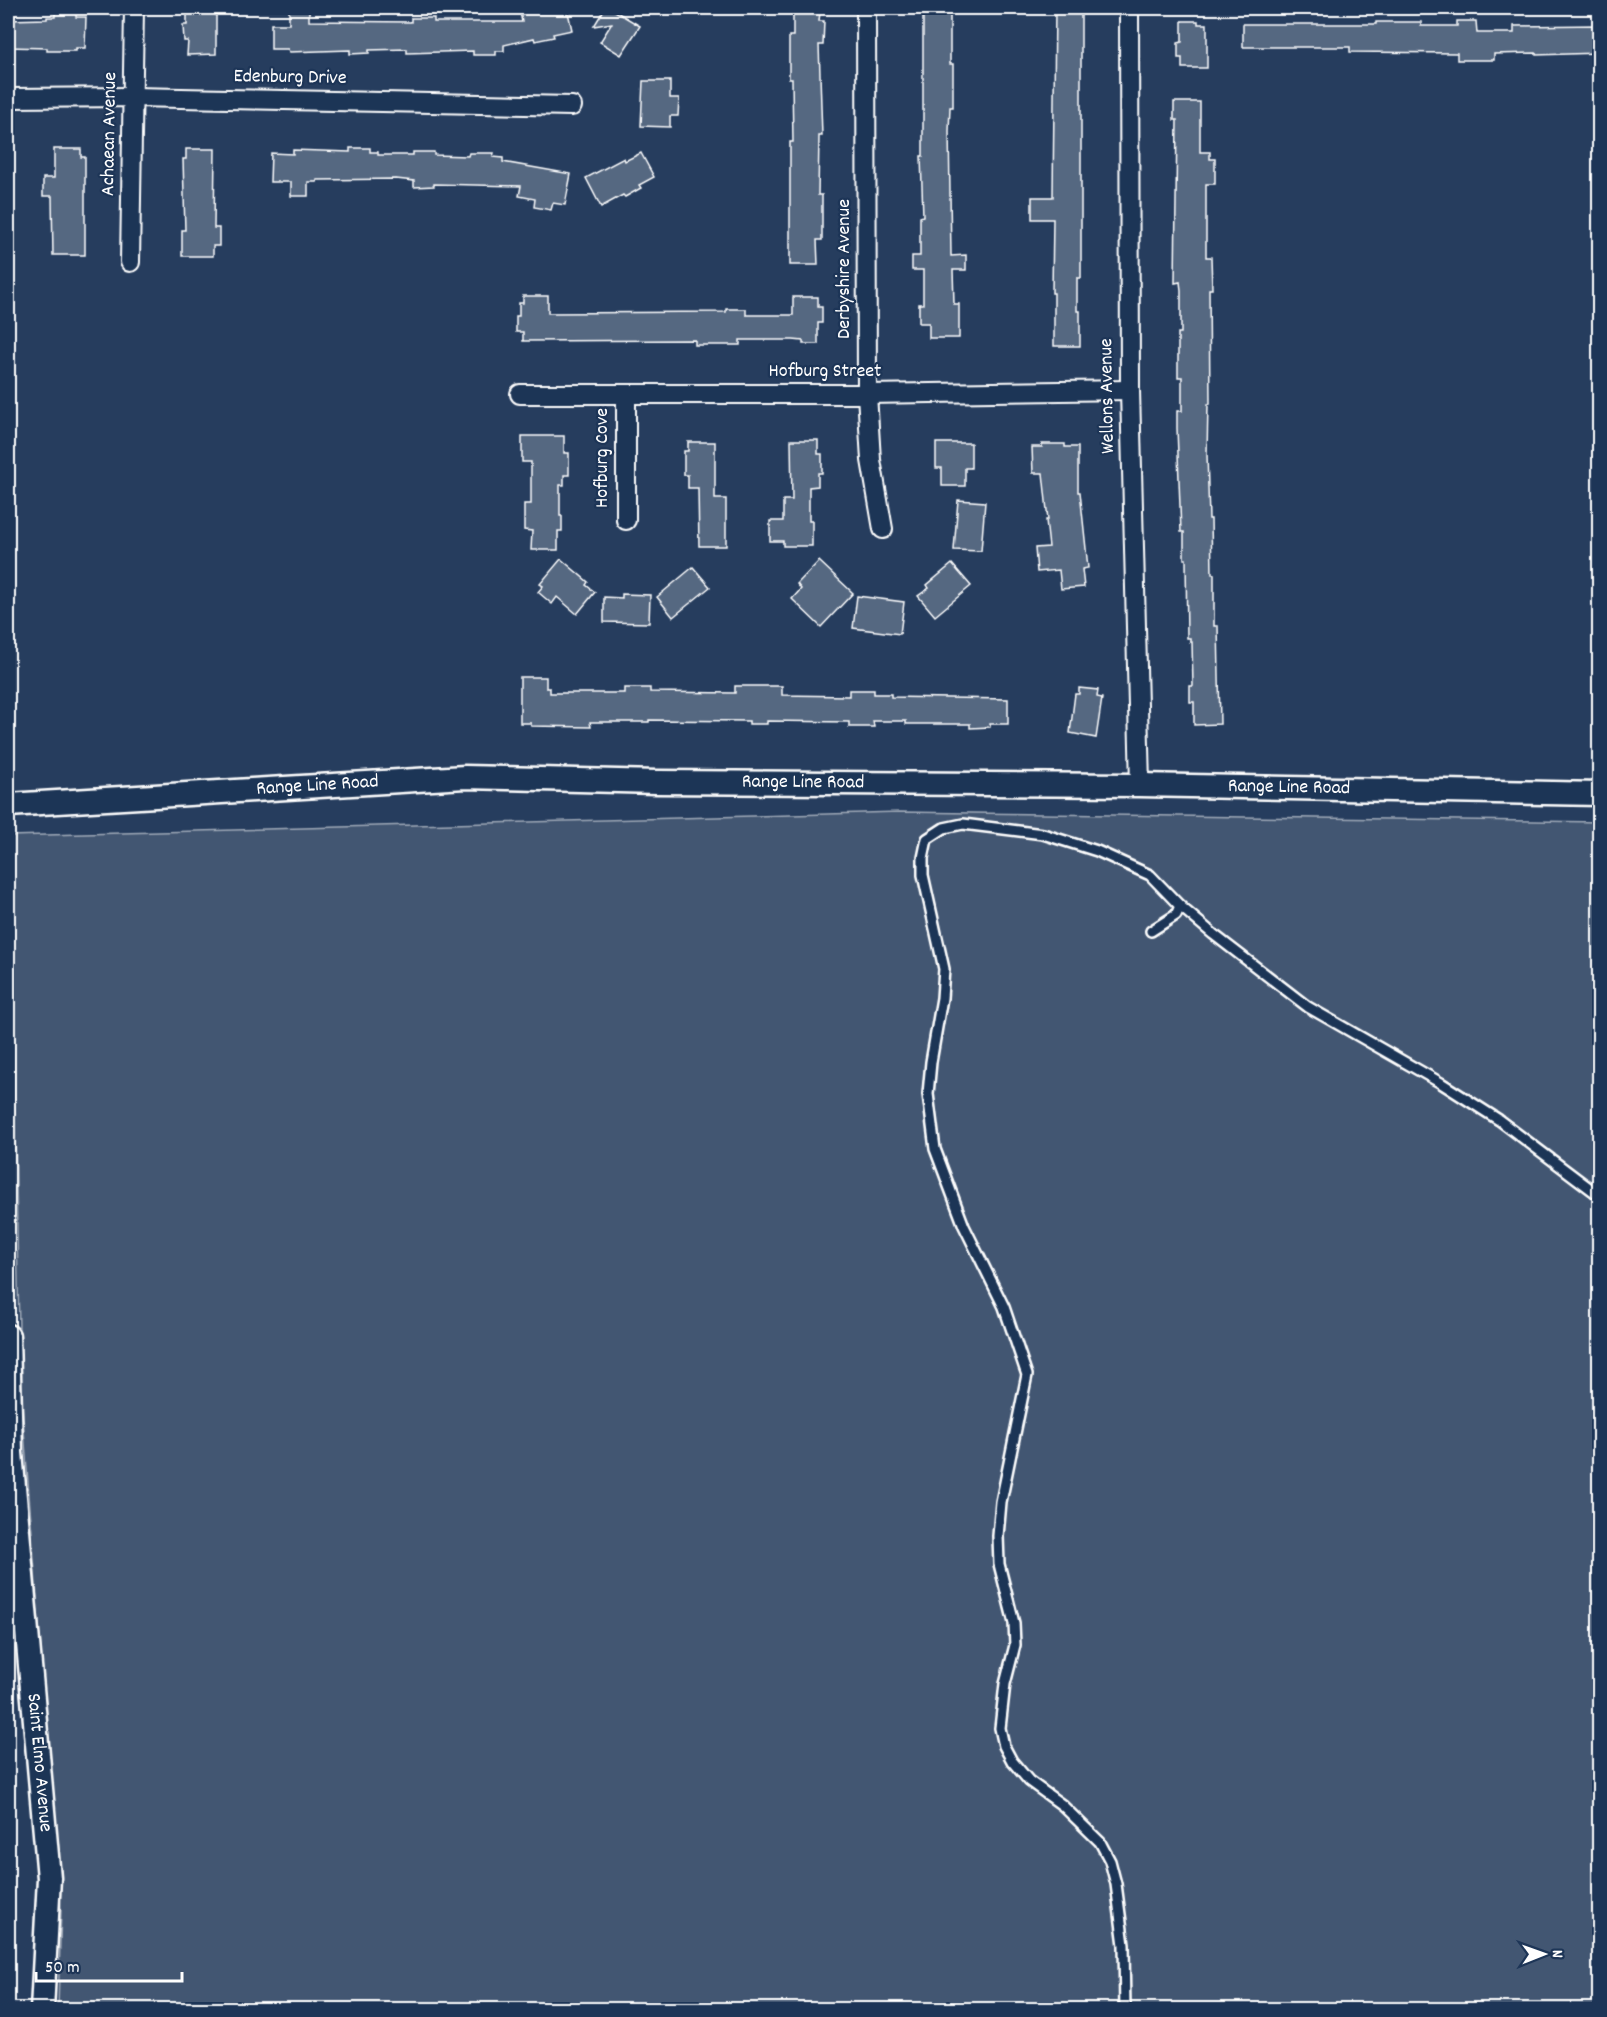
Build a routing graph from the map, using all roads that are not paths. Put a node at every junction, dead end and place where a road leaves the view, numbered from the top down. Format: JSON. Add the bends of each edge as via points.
{"nodes":[{"id":1,"x":134,"y":8,"type":"edge"},
{"id":2,"x":866,"y":8,"type":"edge"},
{"id":3,"x":1129,"y":8,"type":"edge"},
{"id":4,"x":134,"y":97,"type":"junction"},
{"id":5,"x":8,"y":98,"type":"edge"},
{"id":6,"x":572,"y":106,"type":"dead end"},
{"id":7,"x":130,"y":262,"type":"dead end"},
{"id":8,"x":1130,"y":390,"type":"junction"},
{"id":9,"x":520,"y":394,"type":"dead end"},
{"id":10,"x":867,"y":394,"type":"junction"},
{"id":11,"x":626,"y":395,"type":"junction"},
{"id":12,"x":626,"y":520,"type":"dead end"},
{"id":13,"x":883,"y":529,"type":"dead end"},
{"id":14,"x":1140,"y":785,"type":"junction"},
{"id":15,"x":1599,"y":794,"type":"edge"},
{"id":16,"x":8,"y":805,"type":"edge"},
{"id":17,"x":1180,"y":906,"type":"junction"},
{"id":18,"x":1150,"y":931,"type":"dead end"},
{"id":19,"x":1599,"y":1196,"type":"edge"},
{"id":20,"x":8,"y":1336,"type":"edge"},
{"id":21,"x":9,"y":1453,"type":"edge"},
{"id":22,"x":42,"y":2010,"type":"edge"},
{"id":23,"x":1125,"y":2010,"type":"edge"}],
"edges":[{"from":1,"to":4,"type":"street","name":"Achaean Avenue"},
{"from":2,"to":10,"type":"street","name":"Derbyshire Avenue"},
{"from":3,"to":8,"type":"street","name":"Wellons Avenue"},
{"from":4,"to":5,"type":"street","name":"Edenburg Drive"},
{"from":4,"to":6,"type":"street","name":"Edenburg Drive"},
{"from":4,"to":7,"type":"street","name":"Achaean Avenue"},
{"from":8,"to":10,"type":"street","name":"Hofburg Street"},
{"from":8,"to":14,"type":"street","name":"Wellons Avenue"},
{"from":9,"to":11,"type":"street","name":"Hofburg Street"},
{"from":10,"to":11,"type":"street","name":"Hofburg Street"},
{"from":10,"to":13,"type":"street","name":"Derbyshire Avenue","via":[[871,460]]},
{"from":11,"to":12,"type":"street","name":"Hofburg Cove"},
{"from":14,"to":15,"type":"street","name":"Range Line Road"},
{"from":14,"to":16,"type":"street","name":"Range Line Road","via":[[465,777]]},
{"from":17,"to":18,"type":"lane","via":[[1176,915]]},
{"from":17,"to":19,"type":"lane","via":[[1308,1007],[1499,1120]]},
{"from":17,"to":23,"type":"lane","via":[[1150,875],[1097,851],[1043,834],[963,824],[944,828],[927,839],[922,875],[944,969],[928,1094],[935,1149],[964,1226],[1004,1307],[1027,1375],[998,1536],[999,1564],[1014,1623],[1015,1645],[1000,1728],[1012,1761],[1100,1842],[1110,1861],[1124,1945]]},
{"from":20,"to":21,"type":"street","name":"Saint Elmo Avenue"},
{"from":21,"to":22,"type":"street","name":"Saint Elmo Avenue","via":[[49,1878]]}]}
